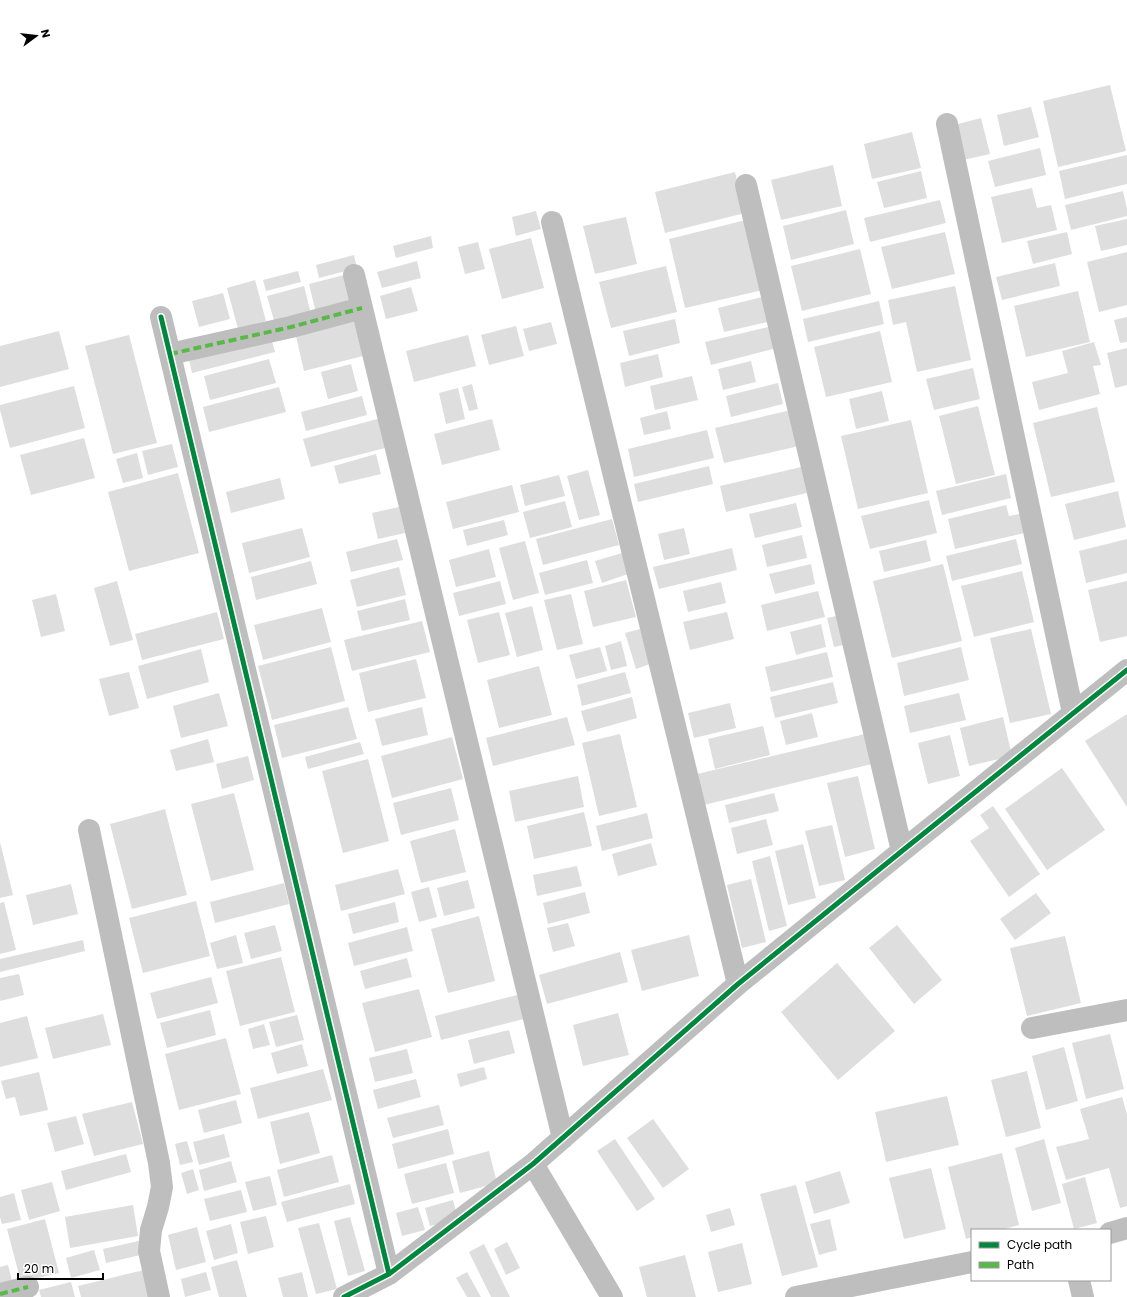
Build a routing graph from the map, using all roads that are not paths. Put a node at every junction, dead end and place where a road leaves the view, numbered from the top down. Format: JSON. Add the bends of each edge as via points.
{"nodes":[{"id":1,"x":947,"y":124,"type":"dead end"},
{"id":2,"x":746,"y":185,"type":"dead end"},
{"id":3,"x":552,"y":222,"type":"dead end"},
{"id":4,"x":354,"y":275,"type":"dead end"},
{"id":5,"x":362,"y":308,"type":"junction"},
{"id":6,"x":161,"y":317,"type":"dead end"},
{"id":7,"x":170,"y":354,"type":"junction"},
{"id":8,"x":1127,"y":670,"type":"edge"},
{"id":9,"x":1073,"y":713,"type":"junction"},
{"id":10,"x":89,"y":830,"type":"dead end"},
{"id":11,"x":902,"y":850,"type":"junction"},
{"id":12,"x":738,"y":984,"type":"junction"},
{"id":13,"x":1127,"y":1010,"type":"edge"},
{"id":14,"x":1032,"y":1028,"type":"dead end"},
{"id":15,"x":563,"y":1138,"type":"junction"},
{"id":16,"x":533,"y":1164,"type":"junction"},
{"id":17,"x":1127,"y":1228,"type":"edge"},
{"id":18,"x":1111,"y":1233,"type":"edge"},
{"id":19,"x":971,"y":1262,"type":"edge"},
{"id":20,"x":389,"y":1274,"type":"junction"},
{"id":21,"x":1079,"y":1281,"type":"edge"},
{"id":22,"x":28,"y":1288,"type":"dead end"},
{"id":23,"x":848,"y":1292,"type":"edge"},
{"id":24,"x":0,"y":1294,"type":"edge"},
{"id":25,"x":160,"y":1297,"type":"edge"},
{"id":26,"x":345,"y":1297,"type":"edge"},
{"id":27,"x":612,"y":1297,"type":"edge"},
{"id":28,"x":796,"y":1297,"type":"edge"},
{"id":29,"x":1083,"y":1297,"type":"edge"}],
"edges":[{"from":1,"to":9,"type":"street"},
{"from":2,"to":11,"type":"street"},
{"from":3,"to":12,"type":"street"},
{"from":4,"to":5,"type":"street"},
{"from":5,"to":7,"type":"street"},
{"from":5,"to":15,"type":"street"},
{"from":6,"to":7,"type":"street"},
{"from":7,"to":20,"type":"street"},
{"from":8,"to":9,"type":"street"},
{"from":9,"to":11,"type":"street"},
{"from":10,"to":25,"type":"street","via":[[160,1163],[162,1187],[151,1230],[149,1251]]},
{"from":11,"to":12,"type":"street"},
{"from":12,"to":15,"type":"street"},
{"from":13,"to":14,"type":"street"},
{"from":15,"to":16,"type":"street"},
{"from":16,"to":20,"type":"street"},
{"from":16,"to":27,"type":"street"},
{"from":17,"to":18,"type":"street"},
{"from":19,"to":23,"type":"street"},
{"from":20,"to":26,"type":"street"},
{"from":21,"to":29,"type":"street"},
{"from":22,"to":24,"type":"street"},
{"from":23,"to":28,"type":"street"}]}
